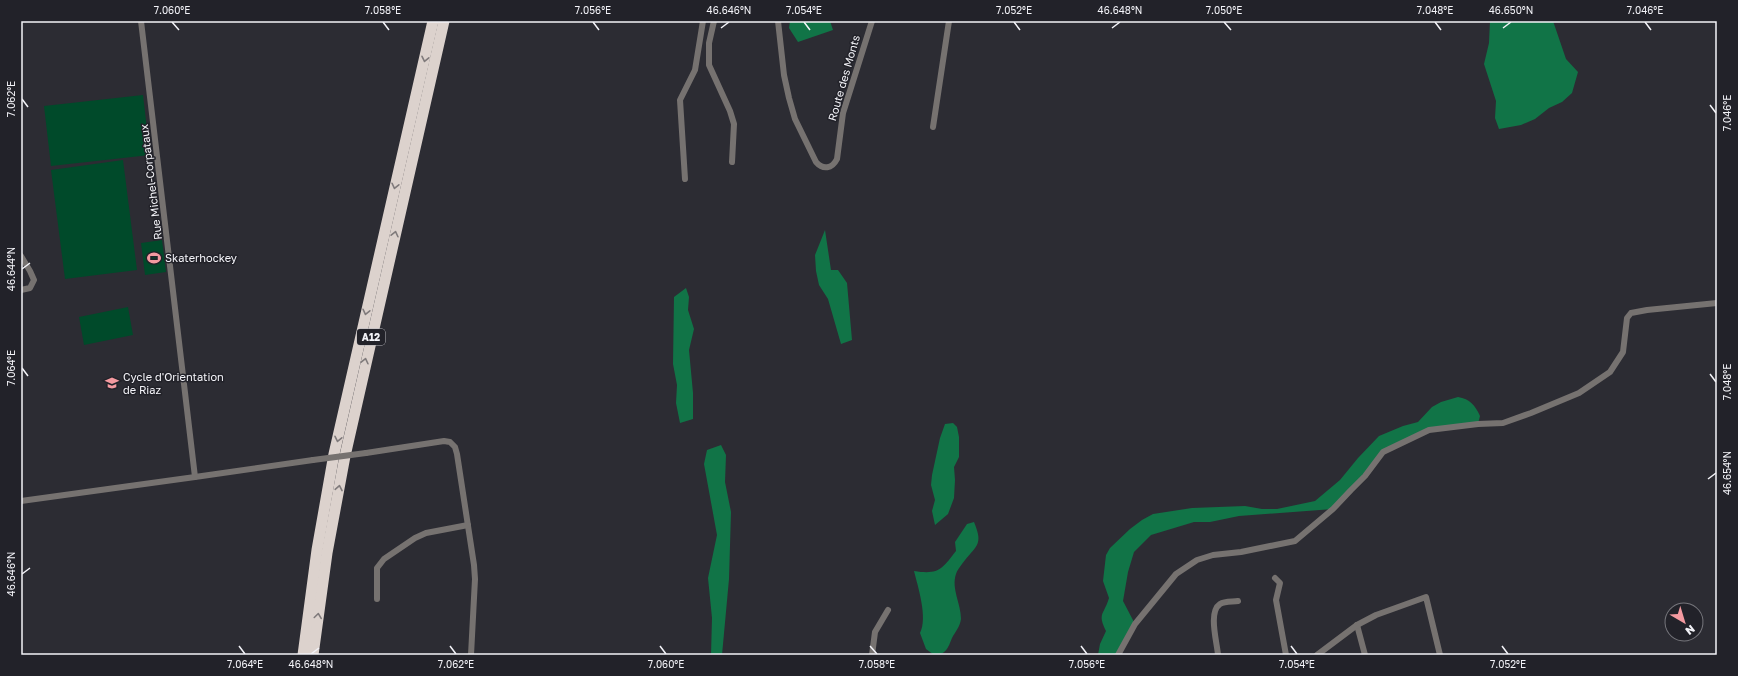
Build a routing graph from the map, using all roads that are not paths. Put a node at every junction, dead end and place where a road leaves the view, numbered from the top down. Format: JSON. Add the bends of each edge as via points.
{"nodes":[{"id":1,"x":141,"y":21,"type":"edge"},
{"id":2,"x":433,"y":21,"type":"edge"},
{"id":3,"x":444,"y":21,"type":"edge"},
{"id":4,"x":703,"y":21,"type":"edge"},
{"id":5,"x":714,"y":21,"type":"edge"},
{"id":6,"x":778,"y":21,"type":"edge"},
{"id":7,"x":872,"y":21,"type":"edge"},
{"id":8,"x":949,"y":21,"type":"edge"},
{"id":9,"x":933,"y":127,"type":"dead end"},
{"id":10,"x":732,"y":162,"type":"dead end"},
{"id":11,"x":685,"y":178,"type":"dead end"},
{"id":12,"x":21,"y":256,"type":"edge"},
{"id":13,"x":21,"y":290,"type":"edge"},
{"id":14,"x":1717,"y":303,"type":"edge"},
{"id":15,"x":195,"y":477,"type":"junction"},
{"id":16,"x":21,"y":501,"type":"edge"},
{"id":17,"x":468,"y":524,"type":"junction"},
{"id":18,"x":1275,"y":578,"type":"dead end"},
{"id":19,"x":377,"y":599,"type":"dead end"},
{"id":20,"x":1238,"y":601,"type":"dead end"},
{"id":21,"x":888,"y":610,"type":"dead end"},
{"id":22,"x":1357,"y":625,"type":"junction"},
{"id":23,"x":303,"y":655,"type":"edge"},
{"id":24,"x":313,"y":655,"type":"edge"},
{"id":25,"x":471,"y":655,"type":"edge"},
{"id":26,"x":872,"y":655,"type":"edge"},
{"id":27,"x":1118,"y":655,"type":"edge"},
{"id":28,"x":1218,"y":655,"type":"edge"},
{"id":29,"x":1286,"y":655,"type":"edge"},
{"id":30,"x":1316,"y":655,"type":"edge"},
{"id":31,"x":1365,"y":655,"type":"edge"},
{"id":32,"x":1440,"y":655,"type":"edge"}],
"edges":[{"from":1,"to":15,"type":"street","name":"Rue Michel-Corpataux"},
{"from":2,"to":23,"type":"highway","number":"A12","one_way":true,"via":[[334,454],[317,550]]},
{"from":24,"to":3,"type":"highway","number":"A12","one_way":true,"via":[[327,553],[345,456]]},
{"from":4,"to":11,"type":"street","via":[[695,70],[680,100]]},
{"from":5,"to":10,"type":"street","via":[[709,43],[709,65],[734,124]]},
{"from":6,"to":7,"type":"street","name":"Route des Monts","via":[[784,75],[791,108],[815,160],[820,166],[827,168],[837,159],[845,107]]},
{"from":8,"to":9,"type":"street"},
{"from":12,"to":13,"type":"street","via":[[34,280],[30,288]]},
{"from":14,"to":27,"type":"street","via":[[1631,313],[1627,318],[1623,352],[1610,372],[1579,393],[1503,423],[1429,430],[1383,452],[1347,495],[1295,541],[1198,560],[1176,574],[1135,624]]},
{"from":15,"to":16,"type":"street"},
{"from":15,"to":17,"type":"street","bridge":true,"via":[[450,442],[457,454]]},
{"from":17,"to":19,"type":"street","via":[[426,533],[384,559],[377,568]]},
{"from":17,"to":25,"type":"street","via":[[475,580]]},
{"from":18,"to":29,"type":"street","via":[[1280,583],[1276,600]]},
{"from":20,"to":28,"type":"street","via":[[1218,605],[1213,616]]},
{"from":21,"to":26,"type":"street","via":[[875,632]]},
{"from":22,"to":30,"type":"street"},
{"from":22,"to":31,"type":"street"},
{"from":22,"to":32,"type":"street","via":[[1426,596]]}]}
